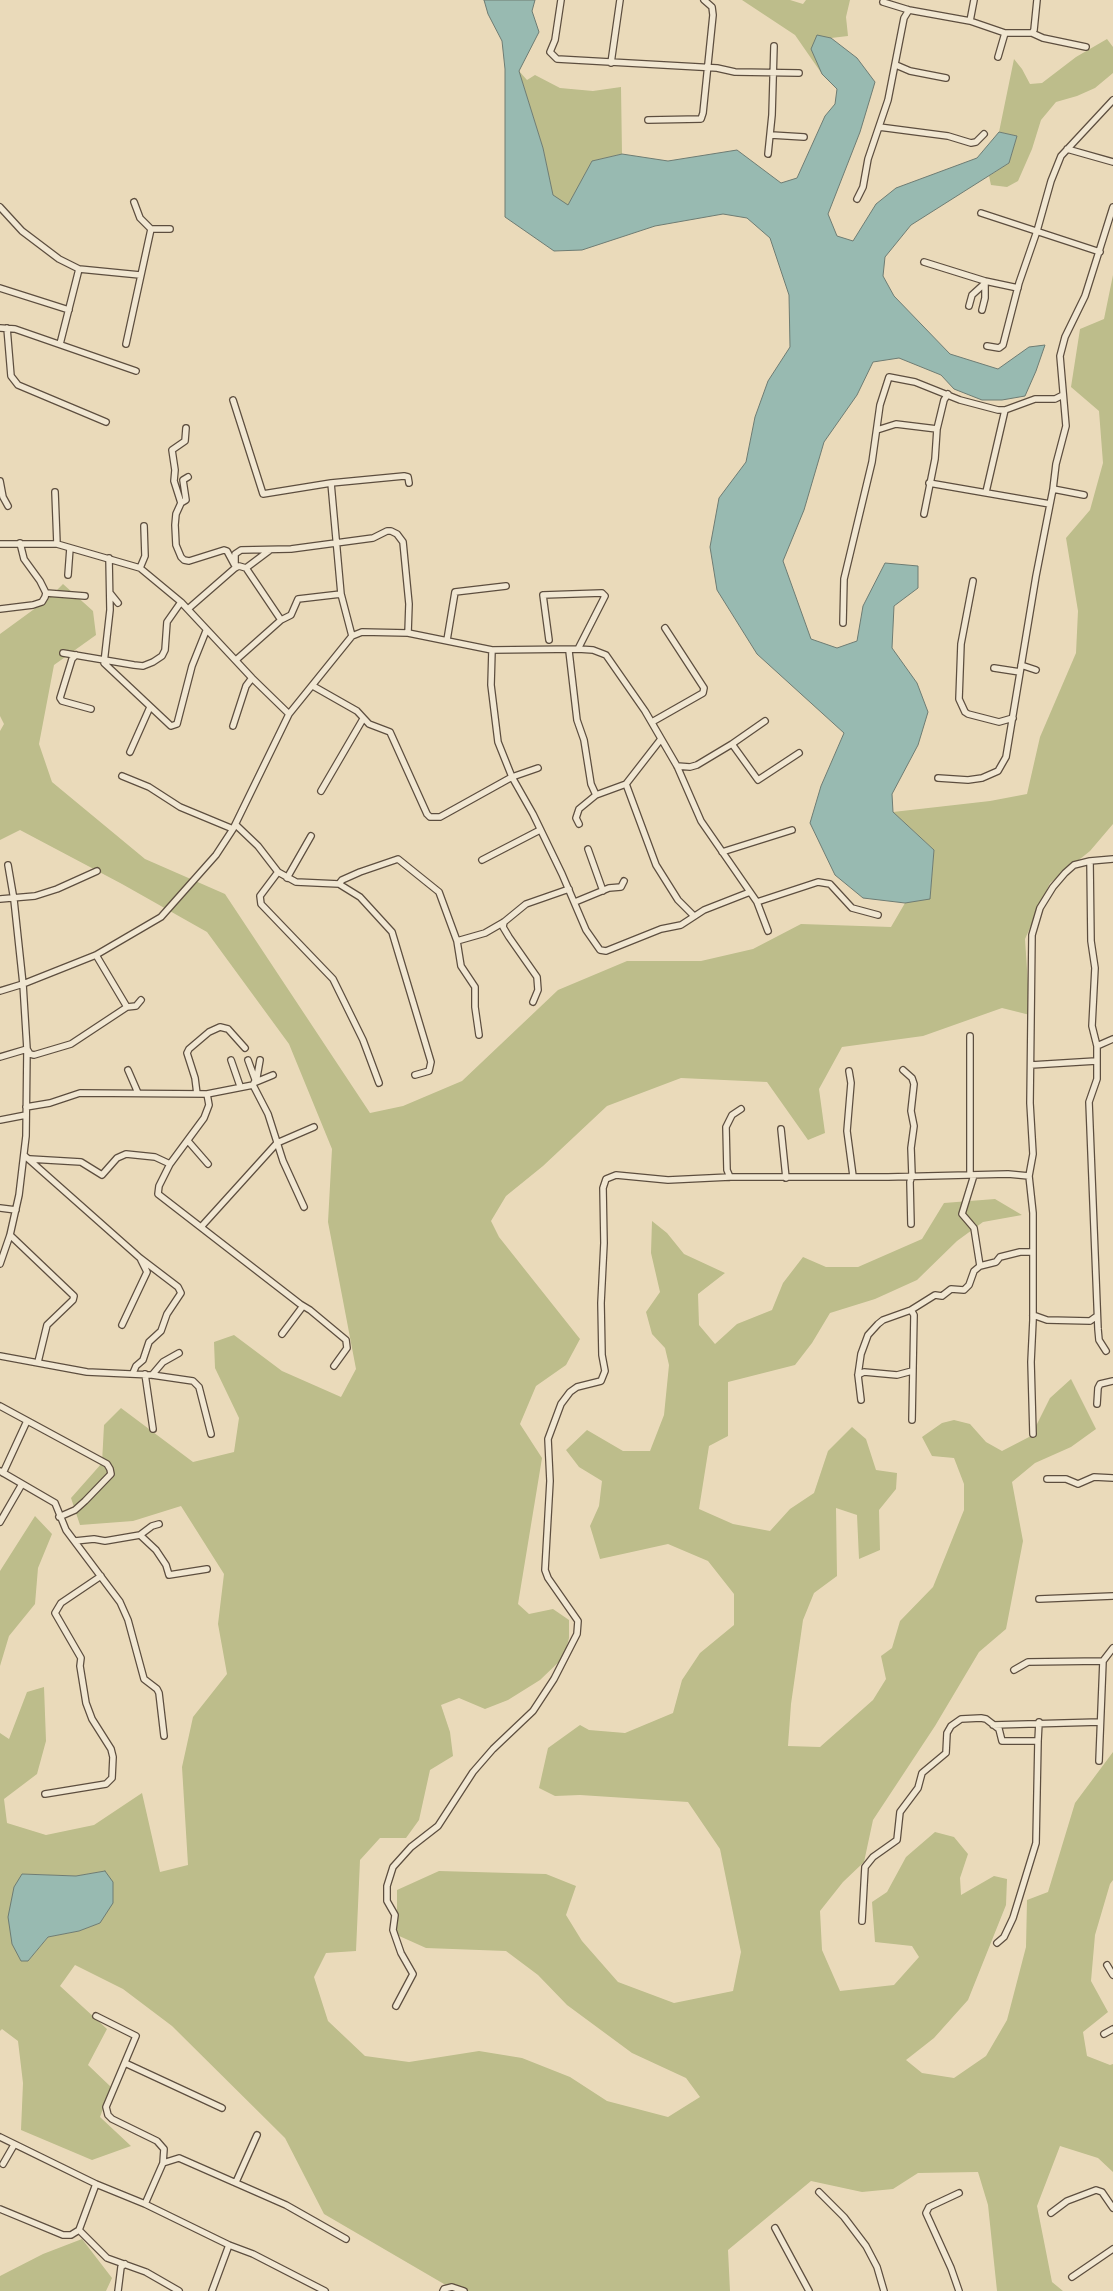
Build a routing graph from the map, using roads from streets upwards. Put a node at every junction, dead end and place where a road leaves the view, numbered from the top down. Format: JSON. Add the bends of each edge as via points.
{"nodes":[{"id":1,"x":561,"y":0,"type":"edge"},
{"id":2,"x":620,"y":0,"type":"edge"},
{"id":3,"x":704,"y":0,"type":"edge"},
{"id":4,"x":974,"y":0,"type":"edge"},
{"id":5,"x":1038,"y":0,"type":"edge"},
{"id":6,"x":883,"y":2,"type":"dead end"},
{"id":7,"x":909,"y":10,"type":"junction"},
{"id":8,"x":970,"y":21,"type":"junction"},
{"id":9,"x":1005,"y":33,"type":"junction"},
{"id":10,"x":1032,"y":33,"type":"junction"},
{"id":11,"x":774,"y":46,"type":"dead end"},
{"id":12,"x":1086,"y":47,"type":"dead end"},
{"id":13,"x":998,"y":57,"type":"dead end"},
{"id":14,"x":611,"y":63,"type":"junction"},
{"id":15,"x":896,"y":65,"type":"junction"},
{"id":16,"x":708,"y":68,"type":"junction"},
{"id":17,"x":773,"y":73,"type":"junction"},
{"id":18,"x":799,"y":73,"type":"dead end"},
{"id":19,"x":946,"y":78,"type":"dead end"},
{"id":20,"x":1113,"y":100,"type":"edge"},
{"id":21,"x":648,"y":120,"type":"dead end"},
{"id":22,"x":879,"y":127,"type":"junction"},
{"id":23,"x":984,"y":134,"type":"dead end"},
{"id":24,"x":771,"y":135,"type":"junction"},
{"id":25,"x":804,"y":136,"type":"dead end"},
{"id":26,"x":1067,"y":149,"type":"junction"},
{"id":27,"x":768,"y":154,"type":"dead end"},
{"id":28,"x":1113,"y":162,"type":"edge"},
{"id":29,"x":857,"y":199,"type":"dead end"},
{"id":30,"x":134,"y":202,"type":"dead end"},
{"id":31,"x":0,"y":207,"type":"edge"},
{"id":32,"x":1113,"y":207,"type":"edge"},
{"id":33,"x":981,"y":213,"type":"dead end"},
{"id":34,"x":151,"y":229,"type":"junction"},
{"id":35,"x":170,"y":229,"type":"dead end"},
{"id":36,"x":1037,"y":232,"type":"junction"},
{"id":37,"x":1100,"y":252,"type":"junction"},
{"id":38,"x":924,"y":262,"type":"dead end"},
{"id":39,"x":79,"y":269,"type":"junction"},
{"id":40,"x":140,"y":275,"type":"junction"},
{"id":41,"x":984,"y":283,"type":"junction"},
{"id":42,"x":0,"y":288,"type":"edge"},
{"id":43,"x":1018,"y":288,"type":"junction"},
{"id":44,"x":968,"y":306,"type":"dead end"},
{"id":45,"x":69,"y":310,"type":"junction"},
{"id":46,"x":982,"y":310,"type":"dead end"},
{"id":47,"x":3,"y":328,"type":"edge"},
{"id":48,"x":60,"y":344,"type":"junction"},
{"id":49,"x":126,"y":344,"type":"dead end"},
{"id":50,"x":987,"y":346,"type":"dead end"},
{"id":51,"x":136,"y":371,"type":"dead end"},
{"id":52,"x":948,"y":394,"type":"junction"},
{"id":53,"x":1063,"y":395,"type":"junction"},
{"id":54,"x":233,"y":400,"type":"dead end"},
{"id":55,"x":1005,"y":410,"type":"junction"},
{"id":56,"x":106,"y":422,"type":"dead end"},
{"id":57,"x":186,"y":428,"type":"dead end"},
{"id":58,"x":937,"y":429,"type":"junction"},
{"id":59,"x":877,"y":430,"type":"junction"},
{"id":60,"x":188,"y":477,"type":"dead end"},
{"id":61,"x":0,"y":481,"type":"edge"},
{"id":62,"x":331,"y":483,"type":"junction"},
{"id":63,"x":409,"y":483,"type":"dead end"},
{"id":64,"x":929,"y":483,"type":"junction"},
{"id":65,"x":1053,"y":488,"type":"junction"},
{"id":66,"x":54,"y":492,"type":"dead end"},
{"id":67,"x":986,"y":492,"type":"junction"},
{"id":68,"x":1084,"y":494,"type":"dead end"},
{"id":69,"x":181,"y":503,"type":"junction"},
{"id":70,"x":1050,"y":504,"type":"junction"},
{"id":71,"x":8,"y":506,"type":"dead end"},
{"id":72,"x":924,"y":514,"type":"dead end"},
{"id":73,"x":144,"y":526,"type":"dead end"},
{"id":74,"x":20,"y":543,"type":"junction"},
{"id":75,"x":336,"y":543,"type":"junction"},
{"id":76,"x":0,"y":544,"type":"edge"},
{"id":77,"x":57,"y":544,"type":"junction"},
{"id":78,"x":70,"y":548,"type":"junction"},
{"id":79,"x":270,"y":550,"type":"junction"},
{"id":80,"x":109,"y":558,"type":"junction"},
{"id":81,"x":235,"y":567,"type":"junction"},
{"id":82,"x":140,"y":568,"type":"junction"},
{"id":83,"x":246,"y":568,"type":"junction"},
{"id":84,"x":68,"y":575,"type":"dead end"},
{"id":85,"x":973,"y":581,"type":"dead end"},
{"id":86,"x":506,"y":586,"type":"dead end"},
{"id":87,"x":46,"y":593,"type":"junction"},
{"id":88,"x":110,"y":593,"type":"junction"},
{"id":89,"x":341,"y":594,"type":"junction"},
{"id":90,"x":85,"y":596,"type":"dead end"},
{"id":91,"x":181,"y":602,"type":"junction"},
{"id":92,"x":118,"y":603,"type":"dead end"},
{"id":93,"x":0,"y":609,"type":"edge"},
{"id":94,"x":188,"y":609,"type":"junction"},
{"id":95,"x":281,"y":620,"type":"junction"},
{"id":96,"x":843,"y":623,"type":"dead end"},
{"id":97,"x":665,"y":628,"type":"dead end"},
{"id":98,"x":206,"y":631,"type":"junction"},
{"id":99,"x":408,"y":633,"type":"junction"},
{"id":100,"x":352,"y":636,"type":"junction"},
{"id":101,"x":447,"y":640,"type":"junction"},
{"id":102,"x":549,"y":640,"type":"dead end"},
{"id":103,"x":578,"y":649,"type":"junction"},
{"id":104,"x":492,"y":650,"type":"junction"},
{"id":105,"x":569,"y":651,"type":"junction"},
{"id":106,"x":63,"y":653,"type":"dead end"},
{"id":107,"x":76,"y":655,"type":"junction"},
{"id":108,"x":103,"y":658,"type":"junction"},
{"id":109,"x":236,"y":660,"type":"junction"},
{"id":110,"x":994,"y":668,"type":"dead end"},
{"id":111,"x":1020,"y":669,"type":"junction"},
{"id":112,"x":1036,"y":670,"type":"dead end"},
{"id":113,"x":252,"y":678,"type":"junction"},
{"id":114,"x":312,"y":686,"type":"junction"},
{"id":115,"x":150,"y":707,"type":"junction"},
{"id":116,"x":91,"y":709,"type":"dead end"},
{"id":117,"x":289,"y":714,"type":"junction"},
{"id":118,"x":1013,"y":718,"type":"junction"},
{"id":119,"x":362,"y":719,"type":"junction"},
{"id":120,"x":765,"y":721,"type":"dead end"},
{"id":121,"x":652,"y":722,"type":"junction"},
{"id":122,"x":233,"y":726,"type":"dead end"},
{"id":123,"x":661,"y":739,"type":"junction"},
{"id":124,"x":732,"y":744,"type":"junction"},
{"id":125,"x":130,"y":752,"type":"dead end"},
{"id":126,"x":799,"y":753,"type":"dead end"},
{"id":127,"x":677,"y":766,"type":"junction"},
{"id":128,"x":538,"y":768,"type":"dead end"},
{"id":129,"x":122,"y":776,"type":"dead end"},
{"id":130,"x":512,"y":777,"type":"junction"},
{"id":131,"x":938,"y":778,"type":"dead end"},
{"id":132,"x":626,"y":784,"type":"junction"},
{"id":133,"x":321,"y":791,"type":"dead end"},
{"id":134,"x":596,"y":795,"type":"junction"},
{"id":135,"x":579,"y":824,"type":"dead end"},
{"id":136,"x":234,"y":827,"type":"junction"},
{"id":137,"x":540,"y":830,"type":"junction"},
{"id":138,"x":792,"y":830,"type":"dead end"},
{"id":139,"x":311,"y":836,"type":"dead end"},
{"id":140,"x":588,"y":849,"type":"dead end"},
{"id":141,"x":722,"y":852,"type":"junction"},
{"id":142,"x":1113,"y":859,"type":"edge"},
{"id":143,"x":482,"y":860,"type":"dead end"},
{"id":144,"x":1090,"y":861,"type":"junction"},
{"id":145,"x":8,"y":865,"type":"dead end"},
{"id":146,"x":97,"y":872,"type":"dead end"},
{"id":147,"x":278,"y":872,"type":"junction"},
{"id":148,"x":287,"y":878,"type":"junction"},
{"id":149,"x":624,"y":881,"type":"dead end"},
{"id":150,"x":339,"y":884,"type":"junction"},
{"id":151,"x":569,"y":889,"type":"junction"},
{"id":152,"x":603,"y":890,"type":"junction"},
{"id":153,"x":750,"y":892,"type":"junction"},
{"id":154,"x":0,"y":899,"type":"edge"},
{"id":155,"x":14,"y":900,"type":"junction"},
{"id":156,"x":575,"y":902,"type":"junction"},
{"id":157,"x":757,"y":902,"type":"junction"},
{"id":158,"x":878,"y":915,"type":"dead end"},
{"id":159,"x":694,"y":916,"type":"junction"},
{"id":160,"x":502,"y":925,"type":"junction"},
{"id":161,"x":768,"y":931,"type":"dead end"},
{"id":162,"x":457,"y":941,"type":"junction"},
{"id":163,"x":96,"y":955,"type":"junction"},
{"id":164,"x":22,"y":984,"type":"junction"},
{"id":165,"x":0,"y":991,"type":"edge"},
{"id":166,"x":141,"y":1000,"type":"dead end"},
{"id":167,"x":533,"y":1002,"type":"dead end"},
{"id":168,"x":127,"y":1007,"type":"junction"},
{"id":169,"x":479,"y":1036,"type":"dead end"},
{"id":170,"x":970,"y":1036,"type":"dead end"},
{"id":171,"x":1113,"y":1039,"type":"edge"},
{"id":172,"x":1097,"y":1046,"type":"junction"},
{"id":173,"x":245,"y":1048,"type":"dead end"},
{"id":174,"x":27,"y":1049,"type":"junction"},
{"id":175,"x":0,"y":1057,"type":"edge"},
{"id":176,"x":231,"y":1060,"type":"dead end"},
{"id":177,"x":248,"y":1060,"type":"dead end"},
{"id":178,"x":260,"y":1060,"type":"dead end"},
{"id":179,"x":1096,"y":1061,"type":"junction"},
{"id":180,"x":1031,"y":1065,"type":"junction"},
{"id":181,"x":128,"y":1070,"type":"dead end"},
{"id":182,"x":903,"y":1070,"type":"dead end"},
{"id":183,"x":849,"y":1071,"type":"dead end"},
{"id":184,"x":273,"y":1075,"type":"dead end"},
{"id":185,"x":416,"y":1075,"type":"dead end"},
{"id":186,"x":255,"y":1083,"type":"junction"},
{"id":187,"x":378,"y":1083,"type":"dead end"},
{"id":188,"x":240,"y":1086,"type":"junction"},
{"id":189,"x":138,"y":1093,"type":"junction"},
{"id":190,"x":197,"y":1094,"type":"junction"},
{"id":191,"x":207,"y":1094,"type":"junction"},
{"id":192,"x":26,"y":1107,"type":"junction"},
{"id":193,"x":741,"y":1109,"type":"dead end"},
{"id":194,"x":26,"y":1115,"type":"junction"},
{"id":195,"x":0,"y":1120,"type":"edge"},
{"id":196,"x":314,"y":1128,"type":"dead end"},
{"id":197,"x":782,"y":1129,"type":"dead end"},
{"id":198,"x":188,"y":1141,"type":"junction"},
{"id":199,"x":277,"y":1142,"type":"junction"},
{"id":200,"x":27,"y":1157,"type":"junction"},
{"id":201,"x":170,"y":1164,"type":"junction"},
{"id":202,"x":208,"y":1164,"type":"dead end"},
{"id":203,"x":912,"y":1175,"type":"junction"},
{"id":204,"x":972,"y":1175,"type":"junction"},
{"id":205,"x":853,"y":1176,"type":"junction"},
{"id":206,"x":1029,"y":1176,"type":"junction"},
{"id":207,"x":730,"y":1177,"type":"junction"},
{"id":208,"x":786,"y":1178,"type":"junction"},
{"id":209,"x":304,"y":1207,"type":"dead end"},
{"id":210,"x":0,"y":1208,"type":"edge"},
{"id":211,"x":16,"y":1210,"type":"junction"},
{"id":212,"x":910,"y":1224,"type":"dead end"},
{"id":213,"x":201,"y":1227,"type":"junction"},
{"id":214,"x":10,"y":1235,"type":"junction"},
{"id":215,"x":1033,"y":1252,"type":"junction"},
{"id":216,"x":140,"y":1258,"type":"junction"},
{"id":217,"x":0,"y":1264,"type":"edge"},
{"id":218,"x":980,"y":1266,"type":"junction"},
{"id":219,"x":302,"y":1306,"type":"junction"},
{"id":220,"x":911,"y":1310,"type":"junction"},
{"id":221,"x":1033,"y":1315,"type":"junction"},
{"id":222,"x":1097,"y":1316,"type":"junction"},
{"id":223,"x":1089,"y":1321,"type":"junction"},
{"id":224,"x":122,"y":1325,"type":"dead end"},
{"id":225,"x":1098,"y":1329,"type":"junction"},
{"id":226,"x":282,"y":1334,"type":"dead end"},
{"id":227,"x":1106,"y":1351,"type":"dead end"},
{"id":228,"x":180,"y":1354,"type":"dead end"},
{"id":229,"x":0,"y":1356,"type":"edge"},
{"id":230,"x":38,"y":1362,"type":"junction"},
{"id":231,"x":334,"y":1366,"type":"dead end"},
{"id":232,"x":912,"y":1371,"type":"junction"},
{"id":233,"x":133,"y":1373,"type":"junction"},
{"id":234,"x":144,"y":1374,"type":"junction"},
{"id":235,"x":152,"y":1375,"type":"junction"},
{"id":236,"x":858,"y":1375,"type":"junction"},
{"id":237,"x":1113,"y":1381,"type":"edge"},
{"id":238,"x":861,"y":1400,"type":"dead end"},
{"id":239,"x":1097,"y":1404,"type":"dead end"},
{"id":240,"x":0,"y":1406,"type":"edge"},
{"id":241,"x":27,"y":1420,"type":"junction"},
{"id":242,"x":912,"y":1420,"type":"dead end"},
{"id":243,"x":152,"y":1428,"type":"dead end"},
{"id":244,"x":211,"y":1434,"type":"dead end"},
{"id":245,"x":1033,"y":1434,"type":"dead end"},
{"id":246,"x":2,"y":1472,"type":"edge"},
{"id":247,"x":1113,"y":1478,"type":"edge"},
{"id":248,"x":1047,"y":1479,"type":"dead end"},
{"id":249,"x":22,"y":1484,"type":"junction"},
{"id":250,"x":59,"y":1517,"type":"junction"},
{"id":251,"x":0,"y":1522,"type":"edge"},
{"id":252,"x":159,"y":1524,"type":"dead end"},
{"id":253,"x":140,"y":1535,"type":"junction"},
{"id":254,"x":75,"y":1541,"type":"junction"},
{"id":255,"x":207,"y":1569,"type":"dead end"},
{"id":256,"x":101,"y":1576,"type":"junction"},
{"id":257,"x":1113,"y":1596,"type":"edge"},
{"id":258,"x":1039,"y":1600,"type":"dead end"},
{"id":259,"x":1113,"y":1648,"type":"edge"},
{"id":260,"x":1103,"y":1661,"type":"junction"},
{"id":261,"x":1014,"y":1670,"type":"dead end"},
{"id":262,"x":1039,"y":1722,"type":"junction"},
{"id":263,"x":1100,"y":1722,"type":"junction"},
{"id":264,"x":993,"y":1725,"type":"junction"},
{"id":265,"x":164,"y":1736,"type":"dead end"},
{"id":266,"x":1038,"y":1741,"type":"junction"},
{"id":267,"x":1099,"y":1762,"type":"dead end"},
{"id":268,"x":45,"y":1794,"type":"dead end"},
{"id":269,"x":862,"y":1922,"type":"dead end"},
{"id":270,"x":997,"y":1943,"type":"dead end"},
{"id":271,"x":1107,"y":1965,"type":"dead end"},
{"id":272,"x":1113,"y":1975,"type":"edge"},
{"id":273,"x":396,"y":2006,"type":"dead end"},
{"id":274,"x":96,"y":2016,"type":"dead end"},
{"id":275,"x":1113,"y":2029,"type":"edge"},
{"id":276,"x":1104,"y":2034,"type":"dead end"},
{"id":277,"x":125,"y":2063,"type":"junction"},
{"id":278,"x":222,"y":2108,"type":"dead end"},
{"id":279,"x":257,"y":2135,"type":"dead end"},
{"id":280,"x":0,"y":2138,"type":"edge"},
{"id":281,"x":14,"y":2145,"type":"junction"},
{"id":282,"x":163,"y":2163,"type":"junction"},
{"id":283,"x":4,"y":2164,"type":"dead end"},
{"id":284,"x":236,"y":2182,"type":"junction"},
{"id":285,"x":96,"y":2184,"type":"junction"},
{"id":286,"x":819,"y":2192,"type":"dead end"},
{"id":287,"x":959,"y":2193,"type":"dead end"},
{"id":288,"x":145,"y":2204,"type":"junction"},
{"id":289,"x":1113,"y":2208,"type":"edge"},
{"id":290,"x":1,"y":2211,"type":"edge"},
{"id":291,"x":1051,"y":2213,"type":"dead end"},
{"id":292,"x":775,"y":2228,"type":"dead end"},
{"id":293,"x":78,"y":2230,"type":"junction"},
{"id":294,"x":346,"y":2240,"type":"dead end"},
{"id":295,"x":229,"y":2245,"type":"junction"},
{"id":296,"x":1113,"y":2248,"type":"edge"},
{"id":297,"x":125,"y":2264,"type":"junction"},
{"id":298,"x":1072,"y":2277,"type":"dead end"},
{"id":299,"x":118,"y":2291,"type":"edge"},
{"id":300,"x":179,"y":2291,"type":"edge"},
{"id":301,"x":212,"y":2291,"type":"edge"},
{"id":302,"x":325,"y":2291,"type":"edge"},
{"id":303,"x":443,"y":2291,"type":"edge"},
{"id":304,"x":464,"y":2291,"type":"edge"},
{"id":305,"x":809,"y":2291,"type":"edge"},
{"id":306,"x":884,"y":2291,"type":"edge"},
{"id":307,"x":959,"y":2291,"type":"edge"}],
"edges":[{"from":1,"to":14,"type":"street","via":[[552,55],[561,60]]},
{"from":2,"to":14,"type":"street"},
{"from":3,"to":16,"type":"street","via":[[712,7],[713,15]]},
{"from":4,"to":8,"type":"street"},
{"from":5,"to":10,"type":"street"},
{"from":6,"to":7,"type":"street"},
{"from":7,"to":8,"type":"street"},
{"from":7,"to":15,"type":"street","via":[[904,18]]},
{"from":8,"to":9,"type":"street"},
{"from":9,"to":10,"type":"street"},
{"from":9,"to":13,"type":"street"},
{"from":10,"to":12,"type":"street"},
{"from":11,"to":17,"type":"street"},
{"from":14,"to":16,"type":"street"},
{"from":15,"to":19,"type":"street"},
{"from":15,"to":22,"type":"street"},
{"from":16,"to":17,"type":"street"},
{"from":16,"to":21,"type":"street","via":[[701,119]]},
{"from":17,"to":18,"type":"street"},
{"from":17,"to":24,"type":"street"},
{"from":20,"to":26,"type":"street"},
{"from":22,"to":23,"type":"street","via":[[971,142],[976,142]]},
{"from":22,"to":29,"type":"street"},
{"from":24,"to":25,"type":"street"},
{"from":24,"to":27,"type":"street"},
{"from":26,"to":28,"type":"street"},
{"from":26,"to":36,"type":"street","via":[[1050,181]]},
{"from":30,"to":34,"type":"street","via":[[140,218]]},
{"from":31,"to":39,"type":"street","via":[[22,231],[59,260]]},
{"from":32,"to":37,"type":"street"},
{"from":33,"to":36,"type":"street"},
{"from":34,"to":35,"type":"street"},
{"from":34,"to":40,"type":"street"},
{"from":36,"to":37,"type":"street"},
{"from":36,"to":43,"type":"street"},
{"from":37,"to":53,"type":"street","via":[[1060,356]]},
{"from":38,"to":41,"type":"street"},
{"from":39,"to":40,"type":"street"},
{"from":39,"to":45,"type":"street"},
{"from":40,"to":49,"type":"street"},
{"from":41,"to":43,"type":"street"},
{"from":41,"to":44,"type":"street","via":[[972,295]]},
{"from":41,"to":46,"type":"street"},
{"from":42,"to":45,"type":"street"},
{"from":43,"to":50,"type":"street","via":[[1003,345],[999,348]]},
{"from":45,"to":48,"type":"street"},
{"from":47,"to":48,"type":"street"},
{"from":47,"to":56,"type":"street","via":[[11,376],[18,385]]},
{"from":48,"to":51,"type":"street"},
{"from":52,"to":55,"type":"street","via":[[979,406]]},
{"from":52,"to":58,"type":"street"},
{"from":52,"to":59,"type":"street","via":[[889,377]]},
{"from":53,"to":55,"type":"street","via":[[1029,401]]},
{"from":53,"to":65,"type":"street","via":[[1066,426]]},
{"from":54,"to":62,"type":"street","via":[[263,494]]},
{"from":55,"to":67,"type":"street"},
{"from":57,"to":69,"type":"street","via":[[185,441],[172,450],[174,481]]},
{"from":58,"to":59,"type":"street","via":[[896,424]]},
{"from":58,"to":64,"type":"street"},
{"from":59,"to":96,"type":"street","via":[[844,579]]},
{"from":60,"to":69,"type":"street","via":[[183,480],[186,500]]},
{"from":61,"to":71,"type":"street"},
{"from":62,"to":63,"type":"street","via":[[404,476],[408,476]]},
{"from":62,"to":75,"type":"street"},
{"from":64,"to":67,"type":"street"},
{"from":64,"to":72,"type":"street"},
{"from":65,"to":68,"type":"street"},
{"from":65,"to":70,"type":"street"},
{"from":66,"to":77,"type":"street"},
{"from":67,"to":70,"type":"street"},
{"from":69,"to":81,"type":"street","via":[[175,525],[176,545],[181,557],[189,560],[224,550]]},
{"from":70,"to":111,"type":"street"},
{"from":73,"to":82,"type":"street","via":[[145,556]]},
{"from":74,"to":76,"type":"street"},
{"from":74,"to":77,"type":"street"},
{"from":74,"to":87,"type":"street","via":[[24,559]]},
{"from":75,"to":79,"type":"street"},
{"from":75,"to":89,"type":"street"},
{"from":75,"to":99,"type":"street","via":[[378,537],[387,531],[400,537],[407,581]]},
{"from":77,"to":78,"type":"street"},
{"from":78,"to":80,"type":"street"},
{"from":78,"to":84,"type":"street"},
{"from":79,"to":81,"type":"street","via":[[237,551]]},
{"from":79,"to":83,"type":"street"},
{"from":80,"to":82,"type":"street"},
{"from":80,"to":88,"type":"street"},
{"from":81,"to":83,"type":"street"},
{"from":81,"to":94,"type":"street"},
{"from":82,"to":91,"type":"street"},
{"from":83,"to":95,"type":"street"},
{"from":85,"to":118,"type":"street","via":[[962,644],[959,699],[968,714],[999,722]]},
{"from":86,"to":101,"type":"street","via":[[455,592]]},
{"from":87,"to":90,"type":"street"},
{"from":87,"to":93,"type":"street","via":[[42,602]]},
{"from":88,"to":92,"type":"street"},
{"from":88,"to":108,"type":"street"},
{"from":89,"to":95,"type":"street","via":[[298,599],[294,612]]},
{"from":89,"to":100,"type":"street"},
{"from":91,"to":94,"type":"street"},
{"from":91,"to":108,"type":"street","via":[[167,622],[162,656],[143,666]]},
{"from":94,"to":98,"type":"street"},
{"from":95,"to":109,"type":"street"},
{"from":97,"to":121,"type":"street","via":[[704,688],[703,693]]},
{"from":98,"to":109,"type":"street"},
{"from":98,"to":115,"type":"street","via":[[192,666],[178,724],[171,726]]},
{"from":99,"to":100,"type":"street","via":[[362,632]]},
{"from":99,"to":101,"type":"street"},
{"from":100,"to":114,"type":"street"},
{"from":101,"to":104,"type":"street"},
{"from":102,"to":103,"type":"street","via":[[543,595],[602,593],[605,596]]},
{"from":103,"to":105,"type":"street"},
{"from":103,"to":121,"type":"street","via":[[606,655]]},
{"from":104,"to":105,"type":"street"},
{"from":104,"to":130,"type":"street","via":[[496,731]]},
{"from":105,"to":134,"type":"street","via":[[577,720]]},
{"from":106,"to":107,"type":"street"},
{"from":107,"to":108,"type":"street"},
{"from":107,"to":116,"type":"street","via":[[60,698]]},
{"from":108,"to":115,"type":"street","via":[[107,668]]},
{"from":109,"to":113,"type":"street"},
{"from":110,"to":111,"type":"street"},
{"from":111,"to":112,"type":"street"},
{"from":111,"to":118,"type":"street"},
{"from":113,"to":117,"type":"street"},
{"from":113,"to":122,"type":"street","via":[[246,686]]},
{"from":114,"to":117,"type":"street"},
{"from":114,"to":119,"type":"street","via":[[357,711]]},
{"from":115,"to":125,"type":"street"},
{"from":117,"to":136,"type":"street"},
{"from":118,"to":131,"type":"street","via":[[1008,750],[998,771],[976,780]]},
{"from":119,"to":130,"type":"street","via":[[390,732],[430,817],[440,817]]},
{"from":119,"to":133,"type":"street"},
{"from":120,"to":124,"type":"street"},
{"from":121,"to":123,"type":"street"},
{"from":123,"to":127,"type":"street"},
{"from":123,"to":132,"type":"street"},
{"from":124,"to":126,"type":"street","via":[[758,780]]},
{"from":124,"to":127,"type":"street","via":[[690,767]]},
{"from":127,"to":141,"type":"street","via":[[701,820]]},
{"from":128,"to":130,"type":"street"},
{"from":129,"to":136,"type":"street","via":[[149,787],[180,807]]},
{"from":130,"to":137,"type":"street"},
{"from":132,"to":134,"type":"street"},
{"from":132,"to":159,"type":"street","via":[[656,865],[678,900]]},
{"from":134,"to":135,"type":"street","via":[[579,809],[576,818]]},
{"from":136,"to":147,"type":"street","via":[[258,846]]},
{"from":136,"to":163,"type":"street","via":[[216,855],[161,917]]},
{"from":137,"to":143,"type":"street"},
{"from":137,"to":151,"type":"street"},
{"from":138,"to":141,"type":"street"},
{"from":139,"to":148,"type":"street"},
{"from":140,"to":152,"type":"street"},
{"from":141,"to":153,"type":"street"},
{"from":142,"to":144,"type":"street"},
{"from":144,"to":172,"type":"street","via":[[1091,941],[1095,968],[1091,1003]]},
{"from":144,"to":180,"type":"street","via":[[1074,865],[1053,887],[1040,908],[1032,935]]},
{"from":145,"to":155,"type":"street"},
{"from":146,"to":155,"type":"street","via":[[58,889]]},
{"from":147,"to":148,"type":"street"},
{"from":147,"to":187,"type":"street","via":[[260,896],[261,904],[333,979],[363,1040]]},
{"from":148,"to":150,"type":"street","via":[[307,884]]},
{"from":149,"to":152,"type":"street","via":[[620,887]]},
{"from":150,"to":162,"type":"street","via":[[390,860],[401,860],[439,892]]},
{"from":150,"to":185,"type":"street","via":[[360,897],[392,932],[431,1062],[429,1072]]},
{"from":151,"to":156,"type":"street"},
{"from":151,"to":160,"type":"street","via":[[526,904]]},
{"from":152,"to":156,"type":"street"},
{"from":153,"to":157,"type":"street"},
{"from":153,"to":159,"type":"street"},
{"from":154,"to":155,"type":"street"},
{"from":155,"to":164,"type":"street"},
{"from":156,"to":159,"type":"street","via":[[586,930],[603,952],[681,924]]},
{"from":157,"to":158,"type":"street","via":[[818,882],[830,884],[852,908]]},
{"from":157,"to":161,"type":"street"},
{"from":160,"to":162,"type":"street"},
{"from":160,"to":167,"type":"street","via":[[537,977],[538,990]]},
{"from":162,"to":169,"type":"street","via":[[461,966],[475,987]]},
{"from":163,"to":164,"type":"street"},
{"from":163,"to":168,"type":"street"},
{"from":164,"to":165,"type":"street"},
{"from":164,"to":174,"type":"street"},
{"from":166,"to":168,"type":"street","via":[[136,1006]]},
{"from":168,"to":174,"type":"street","via":[[71,1044],[34,1055]]},
{"from":170,"to":204,"type":"street"},
{"from":171,"to":172,"type":"street"},
{"from":172,"to":179,"type":"street"},
{"from":173,"to":190,"type":"street","via":[[228,1029],[220,1027],[189,1049],[187,1053]]},
{"from":174,"to":175,"type":"street"},
{"from":174,"to":192,"type":"street"},
{"from":176,"to":188,"type":"street"},
{"from":177,"to":186,"type":"street"},
{"from":178,"to":186,"type":"street"},
{"from":179,"to":180,"type":"street"},
{"from":179,"to":222,"type":"street","via":[[1096,1083],[1089,1102]]},
{"from":180,"to":206,"type":"street","via":[[1033,1154]]},
{"from":181,"to":189,"type":"street"},
{"from":182,"to":203,"type":"street","via":[[914,1084]]},
{"from":183,"to":205,"type":"street","via":[[847,1131]]},
{"from":184,"to":186,"type":"street"},
{"from":186,"to":188,"type":"street"},
{"from":186,"to":199,"type":"street"},
{"from":188,"to":191,"type":"street"},
{"from":189,"to":190,"type":"street"},
{"from":189,"to":192,"type":"street","via":[[80,1093]]},
{"from":190,"to":191,"type":"street"},
{"from":191,"to":198,"type":"street","via":[[209,1105],[204,1118]]},
{"from":192,"to":194,"type":"street"},
{"from":193,"to":207,"type":"street","via":[[732,1115],[726,1127]]},
{"from":194,"to":195,"type":"street"},
{"from":194,"to":200,"type":"street"},
{"from":196,"to":199,"type":"street"},
{"from":197,"to":208,"type":"street"},
{"from":198,"to":201,"type":"street"},
{"from":198,"to":202,"type":"street"},
{"from":199,"to":209,"type":"street"},
{"from":199,"to":213,"type":"street"},
{"from":200,"to":201,"type":"street","via":[[81,1162],[102,1175],[117,1158],[126,1154],[155,1158]]},
{"from":200,"to":211,"type":"street"},
{"from":200,"to":216,"type":"street"},
{"from":201,"to":213,"type":"street","via":[[158,1194]]},
{"from":203,"to":204,"type":"street"},
{"from":203,"to":205,"type":"street"},
{"from":203,"to":212,"type":"street"},
{"from":204,"to":206,"type":"street"},
{"from":204,"to":218,"type":"street","via":[[962,1214],[974,1228]]},
{"from":205,"to":208,"type":"street"},
{"from":206,"to":215,"type":"street"},
{"from":207,"to":208,"type":"street"},
{"from":207,"to":273,"type":"street","via":[[668,1180],[616,1176],[606,1179],[602,1188],[601,1303],[605,1371],[601,1381],[570,1392],[561,1404],[548,1439],[550,1481],[545,1570],[578,1621],[577,1634],[533,1711],[493,1748],[473,1772],[438,1826],[411,1847],[393,1867],[386,1886],[386,1901],[396,1915],[394,1930],[412,1974]]},
{"from":210,"to":211,"type":"street"},
{"from":211,"to":214,"type":"street"},
{"from":213,"to":219,"type":"street"},
{"from":214,"to":217,"type":"street"},
{"from":214,"to":230,"type":"street","via":[[74,1296],[47,1325]]},
{"from":215,"to":218,"type":"street","via":[[1000,1257],[996,1262]]},
{"from":215,"to":221,"type":"street"},
{"from":216,"to":224,"type":"street","via":[[147,1272]]},
{"from":216,"to":233,"type":"street","via":[[178,1287],[181,1293]]},
{"from":218,"to":220,"type":"street","via":[[964,1290],[952,1289],[942,1296],[935,1295]]},
{"from":219,"to":226,"type":"street"},
{"from":219,"to":231,"type":"street","via":[[346,1340],[347,1348]]},
{"from":220,"to":232,"type":"street","via":[[914,1315]]},
{"from":220,"to":236,"type":"street","via":[[883,1320],[873,1329],[864,1344]]},
{"from":221,"to":223,"type":"street","via":[[1047,1320]]},
{"from":221,"to":245,"type":"street"},
{"from":222,"to":223,"type":"street"},
{"from":222,"to":225,"type":"street"},
{"from":223,"to":225,"type":"street"},
{"from":225,"to":227,"type":"street"},
{"from":228,"to":235,"type":"street","via":[[163,1362]]},
{"from":229,"to":230,"type":"street"},
{"from":230,"to":233,"type":"street","via":[[98,1373]]},
{"from":232,"to":236,"type":"street","via":[[898,1375],[864,1372]]},
{"from":232,"to":242,"type":"street"},
{"from":233,"to":234,"type":"street"},
{"from":234,"to":235,"type":"street"},
{"from":234,"to":243,"type":"street"},
{"from":235,"to":244,"type":"street","via":[[197,1384]]},
{"from":236,"to":238,"type":"street"},
{"from":237,"to":239,"type":"street","via":[[1100,1384]]},
{"from":240,"to":241,"type":"street"},
{"from":241,"to":246,"type":"street"},
{"from":241,"to":250,"type":"street","via":[[107,1464],[110,1469],[111,1474],[85,1501]]},
{"from":246,"to":249,"type":"street"},
{"from":247,"to":248,"type":"street","via":[[1094,1477],[1078,1484],[1061,1478]]},
{"from":249,"to":250,"type":"street","via":[[55,1503]]},
{"from":249,"to":251,"type":"street"},
{"from":250,"to":254,"type":"street"},
{"from":252,"to":253,"type":"street"},
{"from":253,"to":254,"type":"street","via":[[105,1541]]},
{"from":253,"to":255,"type":"street","via":[[156,1550],[169,1575]]},
{"from":254,"to":256,"type":"street"},
{"from":256,"to":265,"type":"street","via":[[120,1602],[128,1620],[144,1679],[159,1693]]},
{"from":256,"to":268,"type":"street","via":[[61,1603],[55,1613],[80,1658],[86,1703],[111,1749],[112,1778],[106,1784]]},
{"from":257,"to":258,"type":"street"},
{"from":259,"to":260,"type":"street"},
{"from":260,"to":261,"type":"street","via":[[1028,1662]]},
{"from":260,"to":263,"type":"street"},
{"from":262,"to":263,"type":"street"},
{"from":262,"to":264,"type":"street"},
{"from":262,"to":266,"type":"street"},
{"from":263,"to":267,"type":"street"},
{"from":264,"to":266,"type":"street","via":[[999,1729],[1002,1741]]},
{"from":264,"to":269,"type":"street","via":[[986,1718],[961,1719],[947,1733],[946,1753],[922,1773],[918,1788],[898,1816],[897,1840],[865,1867]]},
{"from":266,"to":270,"type":"street","via":[[1036,1843],[1013,1918],[1004,1937]]},
{"from":271,"to":272,"type":"street"},
{"from":274,"to":277,"type":"street","via":[[136,2036]]},
{"from":275,"to":276,"type":"street"},
{"from":277,"to":278,"type":"street"},
{"from":277,"to":282,"type":"street","via":[[106,2111],[112,2119],[162,2144],[165,2153]]},
{"from":279,"to":284,"type":"street"},
{"from":280,"to":281,"type":"street"},
{"from":281,"to":283,"type":"street"},
{"from":281,"to":285,"type":"street"},
{"from":282,"to":284,"type":"street","via":[[180,2158]]},
{"from":282,"to":288,"type":"street"},
{"from":284,"to":294,"type":"street","via":[[286,2205]]},
{"from":285,"to":288,"type":"street"},
{"from":285,"to":293,"type":"street"},
{"from":286,"to":306,"type":"street","via":[[866,2246]]},
{"from":287,"to":307,"type":"street","via":[[929,2207],[926,2214]]},
{"from":288,"to":295,"type":"street"},
{"from":289,"to":291,"type":"street","via":[[1102,2192],[1096,2190],[1067,2201]]},
{"from":290,"to":293,"type":"street","via":[[63,2235]]},
{"from":292,"to":305,"type":"street"},
{"from":293,"to":297,"type":"street","via":[[107,2258]]},
{"from":295,"to":301,"type":"street"},
{"from":295,"to":302,"type":"street","via":[[254,2254]]},
{"from":296,"to":298,"type":"street"},
{"from":297,"to":299,"type":"street","via":[[121,2266]]},
{"from":297,"to":300,"type":"street"},
{"from":303,"to":304,"type":"street","via":[[452,2287]]}]}
